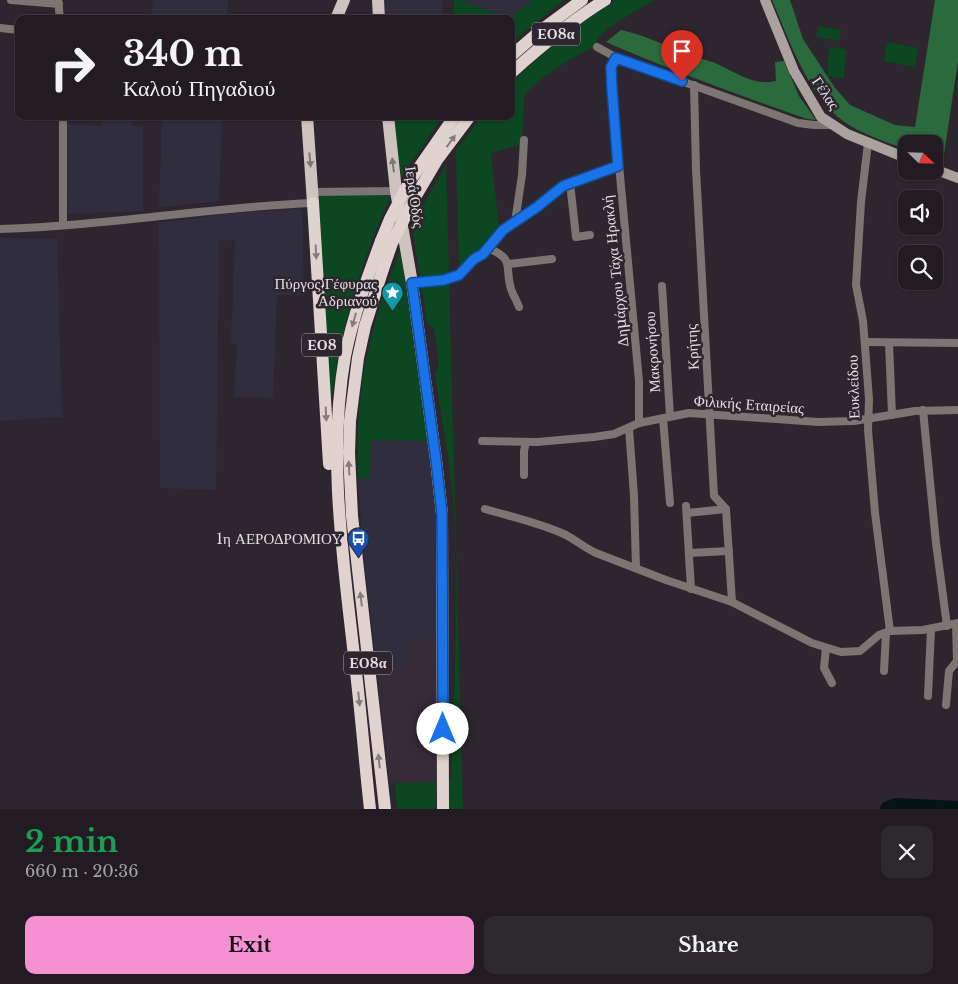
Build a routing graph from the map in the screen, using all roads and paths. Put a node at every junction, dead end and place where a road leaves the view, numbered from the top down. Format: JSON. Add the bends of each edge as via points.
{"nodes":[{"id":1,"x":11,"y":0,"type":"edge"},
{"id":2,"x":344,"y":0,"type":"edge"},
{"id":3,"x":378,"y":0,"type":"edge"},
{"id":4,"x":582,"y":0,"type":"edge"},
{"id":5,"x":605,"y":0,"type":"edge"},
{"id":6,"x":765,"y":0,"type":"edge"},
{"id":7,"x":58,"y":2,"type":"edge"},
{"id":8,"x":60,"y":15,"type":"edge"},
{"id":9,"x":338,"y":15,"type":"edge"},
{"id":10,"x":379,"y":15,"type":"edge"},
{"id":11,"x":0,"y":28,"type":"edge"},
{"id":12,"x":15,"y":30,"type":"edge"},
{"id":13,"x":597,"y":48,"type":"dead end"},
{"id":14,"x":515,"y":52,"type":"edge"},
{"id":15,"x":616,"y":58,"type":"junction"},
{"id":16,"x":515,"y":70,"type":"edge"},
{"id":17,"x":694,"y":86,"type":"junction"},
{"id":18,"x":63,"y":120,"type":"edge"},
{"id":19,"x":308,"y":120,"type":"edge"},
{"id":20,"x":388,"y":120,"type":"edge"},
{"id":21,"x":462,"y":120,"type":"edge"},
{"id":22,"x":463,"y":120,"type":"edge"},
{"id":23,"x":831,"y":125,"type":"junction"},
{"id":24,"x":524,"y":140,"type":"dead end"},
{"id":25,"x":868,"y":143,"type":"junction"},
{"id":26,"x":898,"y":155,"type":"edge"},
{"id":27,"x":618,"y":166,"type":"junction"},
{"id":28,"x":943,"y":172,"type":"edge"},
{"id":29,"x":958,"y":178,"type":"edge"},
{"id":30,"x":570,"y":183,"type":"junction"},
{"id":31,"x":396,"y":191,"type":"junction"},
{"id":32,"x":313,"y":198,"type":"junction"},
{"id":33,"x":515,"y":222,"type":"junction"},
{"id":34,"x":63,"y":225,"type":"junction"},
{"id":35,"x":0,"y":229,"type":"edge"},
{"id":36,"x":590,"y":235,"type":"dead end"},
{"id":37,"x":488,"y":248,"type":"junction"},
{"id":38,"x":552,"y":259,"type":"dead end"},
{"id":39,"x":508,"y":264,"type":"junction"},
{"id":40,"x":412,"y":283,"type":"junction"},
{"id":41,"x":662,"y":286,"type":"dead end"},
{"id":42,"x":519,"y":307,"type":"dead end"},
{"id":43,"x":865,"y":342,"type":"junction"},
{"id":44,"x":889,"y":343,"type":"junction"},
{"id":45,"x":958,"y":343,"type":"edge"},
{"id":46,"x":923,"y":410,"type":"junction"},
{"id":47,"x":958,"y":410,"type":"edge"},
{"id":48,"x":710,"y":414,"type":"junction"},
{"id":49,"x":892,"y":415,"type":"junction"},
{"id":50,"x":667,"y":417,"type":"junction"},
{"id":51,"x":870,"y":418,"type":"junction"},
{"id":52,"x":639,"y":423,"type":"junction"},
{"id":53,"x":629,"y":428,"type":"junction"},
{"id":54,"x":482,"y":442,"type":"dead end"},
{"id":55,"x":526,"y":442,"type":"junction"},
{"id":56,"x":524,"y":475,"type":"dead end"},
{"id":57,"x":670,"y":503,"type":"dead end"},
{"id":58,"x":485,"y":509,"type":"dead end"},
{"id":59,"x":726,"y":509,"type":"junction"},
{"id":60,"x":339,"y":518,"type":"junction"},
{"id":61,"x":729,"y":551,"type":"junction"},
{"id":62,"x":689,"y":553,"type":"junction"},
{"id":63,"x":636,"y":568,"type":"junction"},
{"id":64,"x":691,"y":589,"type":"junction"},
{"id":65,"x":732,"y":602,"type":"junction"},
{"id":66,"x":957,"y":623,"type":"edge"},
{"id":67,"x":947,"y":626,"type":"junction"},
{"id":68,"x":932,"y":629,"type":"junction"},
{"id":69,"x":888,"y":632,"type":"junction"},
{"id":70,"x":826,"y":648,"type":"junction"},
{"id":71,"x":884,"y":671,"type":"dead end"},
{"id":72,"x":832,"y":683,"type":"dead end"},
{"id":73,"x":928,"y":696,"type":"dead end"},
{"id":74,"x":946,"y":705,"type":"dead end"},
{"id":75,"x":370,"y":809,"type":"edge"},
{"id":76,"x":385,"y":809,"type":"edge"},
{"id":77,"x":443,"y":809,"type":"edge"}],
"edges":[{"from":1,"to":7,"type":"street"},
{"from":2,"to":9,"type":"main road"},
{"from":3,"to":10,"type":"main road"},
{"from":4,"to":14,"type":"highway","number":"ΕΟ8α"},
{"from":5,"to":16,"type":"highway","number":"ΕΟ8α","via":[[577,17]]},
{"from":6,"to":23,"type":"main road","name":"Γέλας","via":[[794,71],[822,118]]},
{"from":7,"to":8,"type":"street"},
{"from":11,"to":12,"type":"street"},
{"from":13,"to":15,"type":"street"},
{"from":15,"to":17,"type":"street"},
{"from":15,"to":27,"type":"street","name":"Δημάρχου Τάχα Ηρακλή","via":[[611,67]]},
{"from":17,"to":23,"type":"street","via":[[798,122]]},
{"from":17,"to":48,"type":"street","name":"Κρήτης"},
{"from":18,"to":34,"type":"street"},
{"from":19,"to":32,"type":"main road","number":"ΕΟ8","one_way":true},
{"from":31,"to":20,"type":"main road","name":"Ιερά Οδός","one_way":true},
{"from":21,"to":60,"type":"highway","number":"ΕΟ8α","one_way":true,"bridge":true,"via":[[437,140],[411,179],[390,220],[355,315],[339,413],[336,454]]},
{"from":76,"to":22,"type":"highway","number":"ΕΟ8α","one_way":true,"bridge":true,"via":[[352,516],[351,413],[365,326],[392,243],[414,199]]},
{"from":23,"to":25,"type":"main road","name":"Γέλας"},
{"from":24,"to":33,"type":"street"},
{"from":25,"to":26,"type":"main road","name":"Γέλας"},
{"from":25,"to":43,"type":"street","name":"Ευκλείδου","via":[[856,285]]},
{"from":27,"to":30,"type":"street"},
{"from":27,"to":52,"type":"street","name":"Δημάρχου Τάχα Ηρακλή","via":[[639,381]]},
{"from":28,"to":29,"type":"main road"},
{"from":30,"to":33,"type":"street"},
{"from":30,"to":36,"type":"street","via":[[576,237]]},
{"from":31,"to":32,"type":"street"},
{"from":31,"to":40,"type":"main road","name":"Ιερά Οδός"},
{"from":32,"to":34,"type":"street"},
{"from":32,"to":60,"type":"highway","number":"ΕΟ8","one_way":true,"via":[[329,469]]},
{"from":33,"to":37,"type":"street","via":[[503,230]]},
{"from":34,"to":35,"type":"street"},
{"from":37,"to":39,"type":"street","via":[[501,254]]},
{"from":37,"to":40,"type":"street","via":[[459,275]]},
{"from":38,"to":39,"type":"street"},
{"from":39,"to":42,"type":"street","via":[[511,291]]},
{"from":40,"to":77,"type":"highway","via":[[442,514]]},
{"from":41,"to":50,"type":"street","name":"Μακρονήσου"},
{"from":43,"to":44,"type":"street"},
{"from":43,"to":51,"type":"street","name":"Ευκλείδου"},
{"from":44,"to":45,"type":"street"},
{"from":44,"to":49,"type":"street"},
{"from":46,"to":47,"type":"street","name":"Φιλικής Εταιρείας"},
{"from":46,"to":49,"type":"street","name":"Φιλικής Εταιρείας"},
{"from":46,"to":67,"type":"street"},
{"from":48,"to":50,"type":"street","name":"Φιλικής Εταιρείας"},
{"from":48,"to":51,"type":"street","name":"Φιλικής Εταιρείας","via":[[818,422]]},
{"from":48,"to":59,"type":"street","name":"Κρήτης","via":[[714,496]]},
{"from":49,"to":51,"type":"street","name":"Φιλικής Εταιρείας"},
{"from":50,"to":52,"type":"street","name":"Φιλικής Εταιρείας"},
{"from":50,"to":57,"type":"street","name":"Μακρονήσου"},
{"from":51,"to":69,"type":"street","name":"Ευκλείδου","via":[[868,430]]},
{"from":52,"to":53,"type":"street","name":"Φιλικής Εταιρείας"},
{"from":53,"to":55,"type":"street","name":"Φιλικής Εταιρείας","via":[[594,437]]},
{"from":53,"to":63,"type":"street"},
{"from":54,"to":55,"type":"street","name":"Φιλικής Εταιρείας"},
{"from":55,"to":56,"type":"street"},
{"from":58,"to":63,"type":"street","via":[[546,526],[586,548]]},
{"from":59,"to":61,"type":"street","name":"Κρήτης"},
{"from":59,"to":62,"type":"street","via":[[686,510]]},
{"from":60,"to":75,"type":"highway","number":"ΕΟ8","one_way":true},
{"from":61,"to":62,"type":"street"},
{"from":61,"to":65,"type":"street","name":"Κρήτης"},
{"from":62,"to":64,"type":"street"},
{"from":63,"to":64,"type":"street"},
{"from":64,"to":65,"type":"street"},
{"from":65,"to":70,"type":"street"},
{"from":66,"to":67,"type":"street"},
{"from":66,"to":74,"type":"street","via":[[957,661],[949,672]]},
{"from":67,"to":68,"type":"street"},
{"from":68,"to":69,"type":"street"},
{"from":68,"to":73,"type":"street"},
{"from":69,"to":70,"type":"street","via":[[860,651],[840,652]]},
{"from":69,"to":71,"type":"street","name":"Ευκλείδου"},
{"from":70,"to":72,"type":"street","via":[[824,668]]}]}
